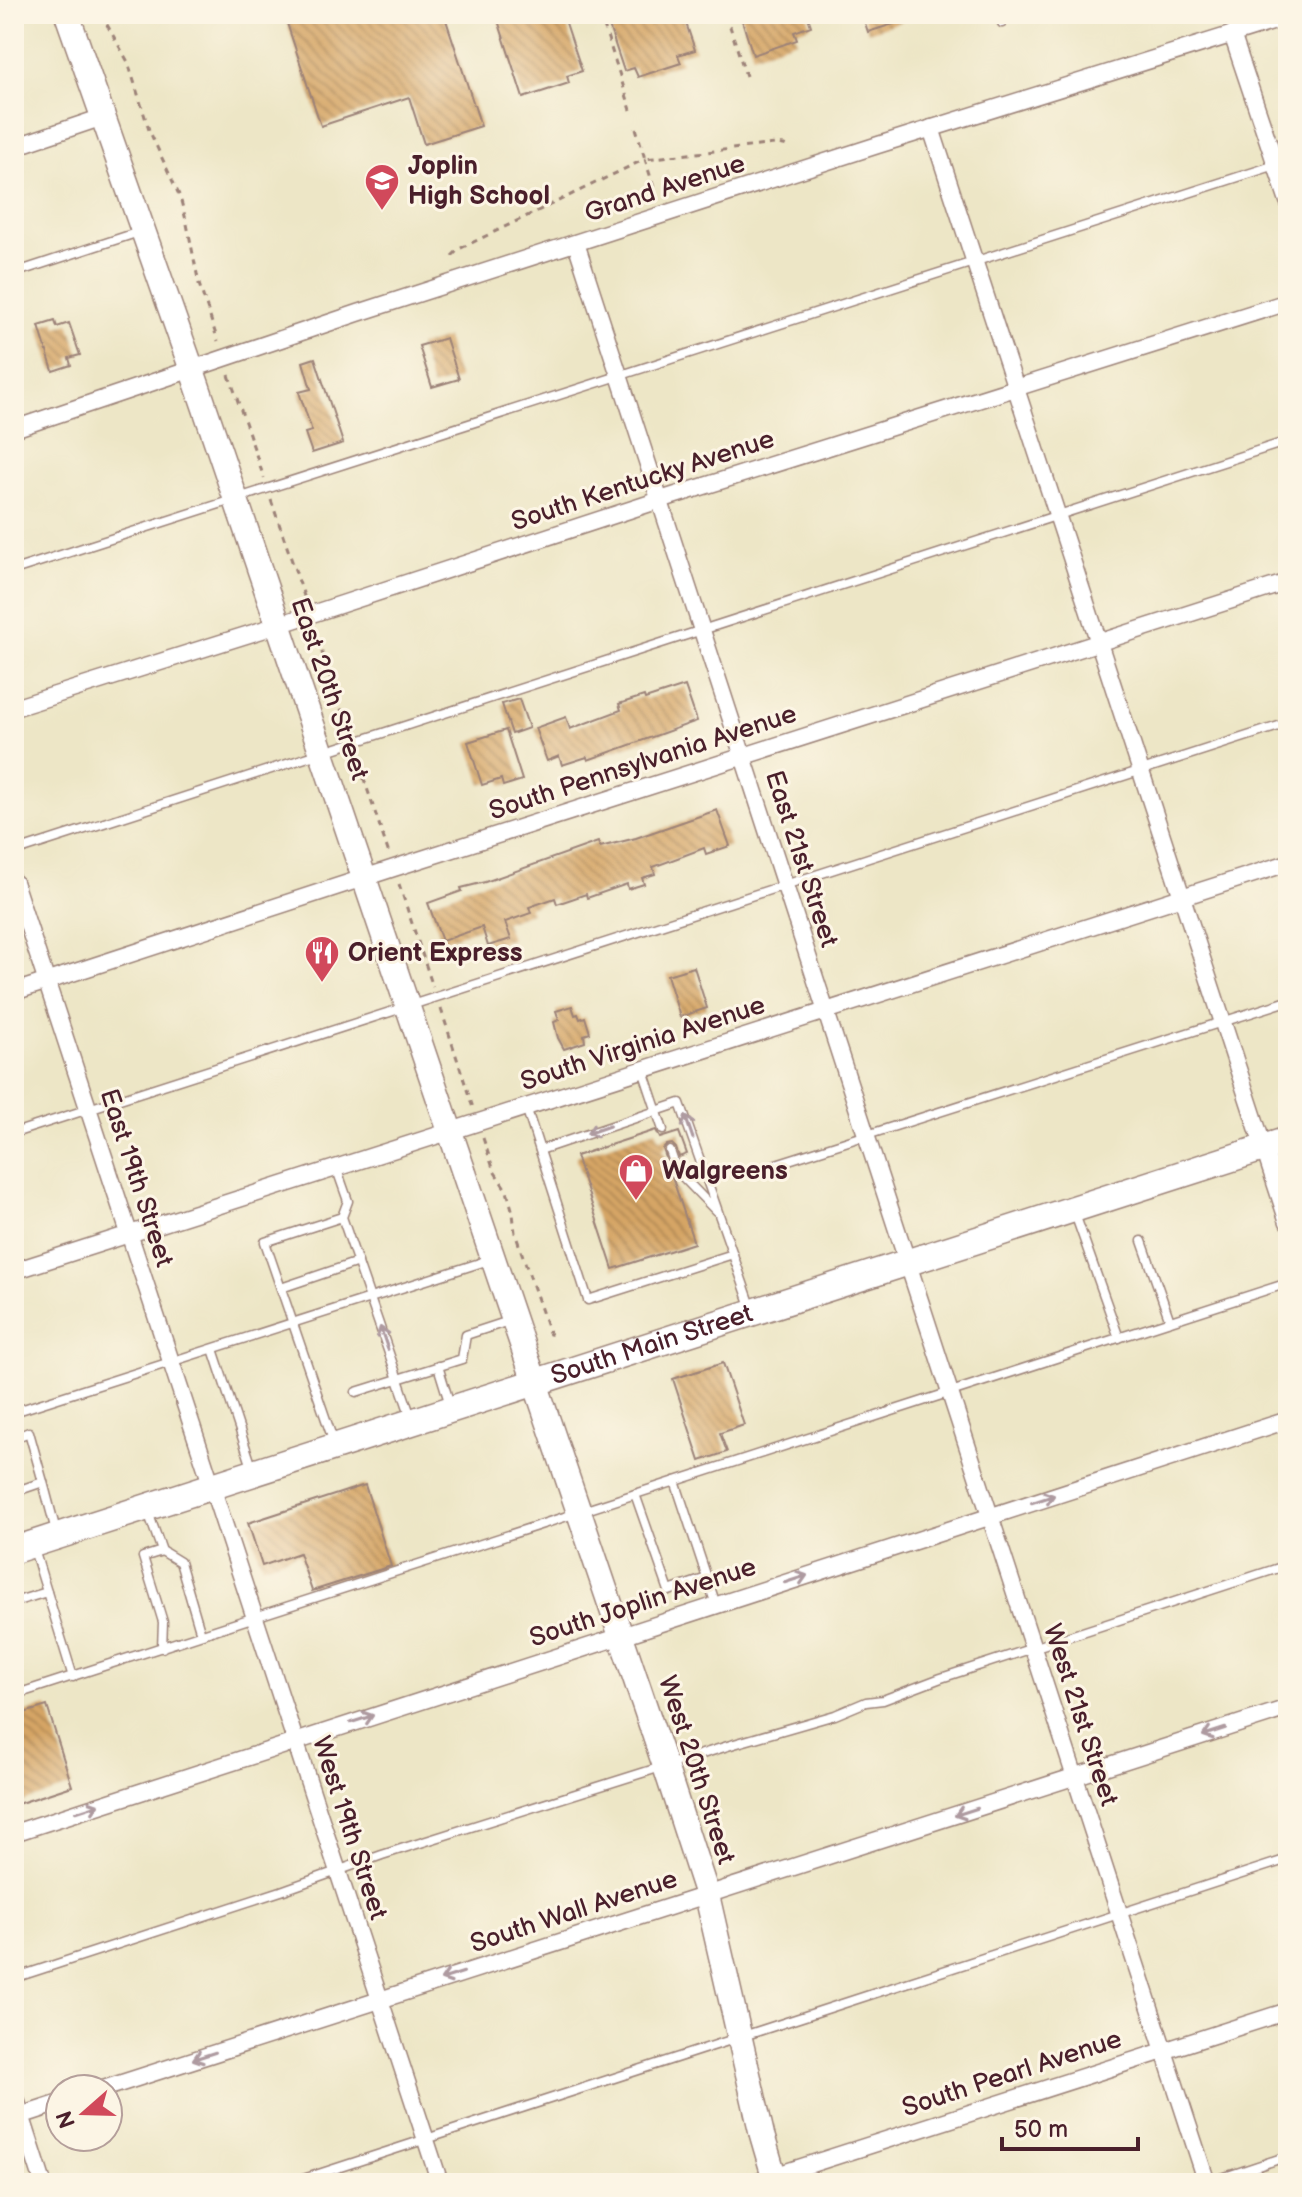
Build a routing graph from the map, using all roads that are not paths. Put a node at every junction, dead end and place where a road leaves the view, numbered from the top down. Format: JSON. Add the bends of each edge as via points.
{"nodes":[{"id":1,"x":67,"y":14,"type":"edge"},
{"id":2,"x":1288,"y":17,"type":"edge"},
{"id":3,"x":1232,"y":34,"type":"junction"},
{"id":4,"x":103,"y":117,"type":"junction"},
{"id":5,"x":931,"y":128,"type":"junction"},
{"id":6,"x":14,"y":147,"type":"edge"},
{"id":7,"x":1282,"y":163,"type":"edge"},
{"id":8,"x":1288,"y":201,"type":"edge"},
{"id":9,"x":143,"y":231,"type":"junction"},
{"id":10,"x":576,"y":243,"type":"junction"},
{"id":11,"x":975,"y":261,"type":"junction"},
{"id":12,"x":14,"y":273,"type":"edge"},
{"id":13,"x":1288,"y":302,"type":"edge"},
{"id":14,"x":192,"y":370,"type":"junction"},
{"id":15,"x":619,"y":376,"type":"junction"},
{"id":16,"x":1016,"y":389,"type":"junction"},
{"id":17,"x":14,"y":429,"type":"edge"},
{"id":18,"x":1288,"y":441,"type":"edge"},
{"id":19,"x":234,"y":499,"type":"junction"},
{"id":20,"x":660,"y":500,"type":"junction"},
{"id":21,"x":1057,"y":516,"type":"junction"},
{"id":22,"x":14,"y":570,"type":"edge"},
{"id":23,"x":1288,"y":582,"type":"edge"},
{"id":24,"x":278,"y":625,"type":"junction"},
{"id":25,"x":702,"y":630,"type":"junction"},
{"id":26,"x":1099,"y":642,"type":"junction"},
{"id":27,"x":14,"y":708,"type":"edge"},
{"id":28,"x":1288,"y":723,"type":"edge"},
{"id":29,"x":321,"y":753,"type":"junction"},
{"id":30,"x":743,"y":757,"type":"junction"},
{"id":31,"x":1140,"y":770,"type":"junction"},
{"id":32,"x":14,"y":852,"type":"edge"},
{"id":33,"x":1288,"y":863,"type":"edge"},
{"id":34,"x":364,"y":878,"type":"junction"},
{"id":35,"x":14,"y":882,"type":"edge"},
{"id":36,"x":784,"y":885,"type":"junction"},
{"id":37,"x":1182,"y":897,"type":"junction"},
{"id":38,"x":46,"y":982,"type":"junction"},
{"id":39,"x":14,"y":992,"type":"edge"},
{"id":40,"x":1288,"y":1001,"type":"edge"},
{"id":41,"x":407,"y":1007,"type":"junction"},
{"id":42,"x":825,"y":1010,"type":"junction"},
{"id":43,"x":1223,"y":1023,"type":"junction"},
{"id":44,"x":643,"y":1070,"type":"junction"},
{"id":45,"x":526,"y":1107,"type":"junction"},
{"id":46,"x":88,"y":1110,"type":"junction"},
{"id":47,"x":656,"y":1111,"type":"junction"},
{"id":48,"x":663,"y":1130,"type":"dead end"},
{"id":49,"x":449,"y":1131,"type":"junction"},
{"id":50,"x":14,"y":1133,"type":"edge"},
{"id":51,"x":866,"y":1136,"type":"junction"},
{"id":52,"x":1276,"y":1144,"type":"edge"},
{"id":53,"x":540,"y":1150,"type":"junction"},
{"id":54,"x":670,"y":1151,"type":"dead end"},
{"id":55,"x":776,"y":1164,"type":"dead end"},
{"id":56,"x":336,"y":1167,"type":"junction"},
{"id":57,"x":1073,"y":1209,"type":"junction"},
{"id":58,"x":719,"y":1214,"type":"junction"},
{"id":59,"x":342,"y":1217,"type":"junction"},
{"id":60,"x":1288,"y":1222,"type":"edge"},
{"id":61,"x":129,"y":1234,"type":"junction"},
{"id":62,"x":1142,"y":1241,"type":"dead end"},
{"id":63,"x":733,"y":1254,"type":"junction"},
{"id":64,"x":492,"y":1259,"type":"junction"},
{"id":65,"x":358,"y":1262,"type":"junction"},
{"id":66,"x":906,"y":1262,"type":"junction"},
{"id":67,"x":14,"y":1271,"type":"edge"},
{"id":68,"x":1288,"y":1283,"type":"edge"},
{"id":69,"x":281,"y":1288,"type":"junction"},
{"id":70,"x":370,"y":1298,"type":"junction"},
{"id":71,"x":753,"y":1312,"type":"junction"},
{"id":72,"x":513,"y":1320,"type":"junction"},
{"id":73,"x":1170,"y":1321,"type":"junction"},
{"id":74,"x":293,"y":1323,"type":"junction"},
{"id":75,"x":1119,"y":1338,"type":"junction"},
{"id":76,"x":213,"y":1349,"type":"junction"},
{"id":77,"x":171,"y":1362,"type":"junction"},
{"id":78,"x":438,"y":1366,"type":"junction"},
{"id":79,"x":398,"y":1378,"type":"junction"},
{"id":80,"x":534,"y":1383,"type":"junction"},
{"id":81,"x":356,"y":1392,"type":"dead end"},
{"id":82,"x":949,"y":1392,"type":"junction"},
{"id":83,"x":451,"y":1410,"type":"junction"},
{"id":84,"x":14,"y":1412,"type":"edge"},
{"id":85,"x":1288,"y":1420,"type":"edge"},
{"id":86,"x":412,"y":1423,"type":"junction"},
{"id":87,"x":17,"y":1437,"type":"dead end"},
{"id":88,"x":336,"y":1448,"type":"junction"},
{"id":89,"x":254,"y":1474,"type":"junction"},
{"id":90,"x":675,"y":1481,"type":"junction"},
{"id":91,"x":43,"y":1482,"type":"junction"},
{"id":92,"x":212,"y":1488,"type":"junction"},
{"id":93,"x":14,"y":1492,"type":"edge"},
{"id":94,"x":635,"y":1494,"type":"junction"},
{"id":95,"x":147,"y":1508,"type":"junction"},
{"id":96,"x":579,"y":1512,"type":"junction"},
{"id":97,"x":990,"y":1516,"type":"junction"},
{"id":98,"x":34,"y":1543,"type":"edge"},
{"id":99,"x":162,"y":1551,"type":"junction"},
{"id":100,"x":1288,"y":1565,"type":"edge"},
{"id":101,"x":707,"y":1578,"type":"junction"},
{"id":102,"x":47,"y":1592,"type":"junction"},
{"id":103,"x":14,"y":1602,"type":"edge"},
{"id":104,"x":716,"y":1605,"type":"junction"},
{"id":105,"x":255,"y":1617,"type":"junction"},
{"id":106,"x":201,"y":1634,"type":"junction"},
{"id":107,"x":622,"y":1635,"type":"junction"},
{"id":108,"x":162,"y":1648,"type":"junction"},
{"id":109,"x":1033,"y":1648,"type":"junction"},
{"id":110,"x":73,"y":1677,"type":"junction"},
{"id":111,"x":14,"y":1683,"type":"edge"},
{"id":112,"x":16,"y":1694,"type":"edge"},
{"id":113,"x":1288,"y":1708,"type":"edge"},
{"id":114,"x":296,"y":1741,"type":"junction"},
{"id":115,"x":665,"y":1766,"type":"junction"},
{"id":116,"x":1075,"y":1777,"type":"junction"},
{"id":117,"x":14,"y":1833,"type":"edge"},
{"id":118,"x":1288,"y":1859,"type":"edge"},
{"id":119,"x":338,"y":1872,"type":"junction"},
{"id":120,"x":707,"y":1895,"type":"junction"},
{"id":121,"x":1119,"y":1913,"type":"junction"},
{"id":122,"x":14,"y":1978,"type":"edge"},
{"id":123,"x":380,"y":1999,"type":"junction"},
{"id":124,"x":1288,"y":2011,"type":"edge"},
{"id":125,"x":741,"y":2037,"type":"junction"},
{"id":126,"x":1164,"y":2051,"type":"junction"},
{"id":127,"x":124,"y":2082,"type":"edge"},
{"id":128,"x":14,"y":2093,"type":"edge"},
{"id":129,"x":44,"y":2108,"type":"edge"},
{"id":130,"x":18,"y":2117,"type":"edge"},
{"id":131,"x":426,"y":2139,"type":"junction"},
{"id":132,"x":1288,"y":2156,"type":"edge"},
{"id":133,"x":767,"y":2181,"type":"edge"},
{"id":134,"x":43,"y":2183,"type":"edge"},
{"id":135,"x":291,"y":2183,"type":"edge"},
{"id":136,"x":440,"y":2183,"type":"edge"},
{"id":137,"x":1206,"y":2183,"type":"edge"}],
"edges":[{"from":1,"to":4,"type":"main road","name":"East 20th Street"},
{"from":2,"to":3,"type":"street","name":"Grand Avenue"},
{"from":3,"to":5,"type":"street","name":"Grand Avenue"},
{"from":3,"to":7,"type":"street"},
{"from":4,"to":6,"type":"street"},
{"from":4,"to":9,"type":"main road","name":"East 20th Street"},
{"from":5,"to":10,"type":"street","name":"Grand Avenue"},
{"from":5,"to":11,"type":"street"},
{"from":7,"to":8,"type":"street"},
{"from":7,"to":11,"type":"lane"},
{"from":9,"to":12,"type":"lane"},
{"from":9,"to":14,"type":"main road","name":"East 20th Street"},
{"from":10,"to":14,"type":"street","name":"Grand Avenue"},
{"from":10,"to":15,"type":"street","name":"East 21st Street"},
{"from":11,"to":15,"type":"lane"},
{"from":11,"to":16,"type":"street"},
{"from":13,"to":16,"type":"street","name":"South Kentucky Avenue"},
{"from":14,"to":17,"type":"street","name":"Grand Avenue"},
{"from":14,"to":19,"type":"main road","name":"East 20th Street"},
{"from":15,"to":19,"type":"lane"},
{"from":15,"to":20,"type":"street","name":"East 21st Street"},
{"from":16,"to":20,"type":"street","name":"South Kentucky Avenue"},
{"from":16,"to":21,"type":"street"},
{"from":18,"to":21,"type":"lane"},
{"from":19,"to":22,"type":"lane"},
{"from":19,"to":24,"type":"main road","name":"East 20th Street"},
{"from":20,"to":24,"type":"street","name":"South Kentucky Avenue"},
{"from":20,"to":25,"type":"street","name":"East 21st Street"},
{"from":21,"to":25,"type":"lane"},
{"from":21,"to":26,"type":"street"},
{"from":23,"to":26,"type":"street","name":"South Pennsylvania Avenue"},
{"from":24,"to":27,"type":"street","name":"South Kentucky Avenue"},
{"from":24,"to":29,"type":"main road","name":"East 20th Street"},
{"from":25,"to":29,"type":"lane"},
{"from":25,"to":30,"type":"street","name":"East 21st Street"},
{"from":26,"to":30,"type":"street","name":"South Pennsylvania Avenue"},
{"from":26,"to":31,"type":"street"},
{"from":28,"to":31,"type":"lane"},
{"from":29,"to":32,"type":"lane"},
{"from":29,"to":34,"type":"main road","name":"East 20th Street"},
{"from":30,"to":34,"type":"street","name":"South Pennsylvania Avenue"},
{"from":30,"to":36,"type":"street","name":"East 21st Street"},
{"from":31,"to":36,"type":"lane"},
{"from":31,"to":37,"type":"street"},
{"from":33,"to":37,"type":"street","name":"South Virginia Avenue"},
{"from":34,"to":38,"type":"street","name":"South Pennsylvania Avenue"},
{"from":34,"to":41,"type":"main road","name":"East 20th Street"},
{"from":35,"to":38,"type":"street","name":"East 19th Street"},
{"from":36,"to":41,"type":"lane"},
{"from":36,"to":42,"type":"street","name":"East 21st Street"},
{"from":37,"to":42,"type":"street","name":"South Virginia Avenue"},
{"from":37,"to":43,"type":"street"},
{"from":38,"to":39,"type":"street","name":"South Pennsylvania Avenue"},
{"from":38,"to":46,"type":"street","name":"East 19th Street"},
{"from":40,"to":43,"type":"lane"},
{"from":41,"to":46,"type":"lane"},
{"from":41,"to":49,"type":"main road","name":"East 20th Street"},
{"from":42,"to":44,"type":"street","name":"South Virginia Avenue"},
{"from":42,"to":51,"type":"street","name":"East 21st Street"},
{"from":43,"to":51,"type":"lane"},
{"from":43,"to":52,"type":"street"},
{"from":44,"to":45,"type":"street","name":"South Virginia Avenue"},
{"from":44,"to":47,"type":"lane"},
{"from":45,"to":49,"type":"street","name":"South Virginia Avenue"},
{"from":45,"to":53,"type":"lane"},
{"from":46,"to":50,"type":"lane"},
{"from":46,"to":61,"type":"street","name":"East 19th Street"},
{"from":47,"to":48,"type":"lane"},
{"from":47,"to":53,"type":"lane","one_way":true},
{"from":58,"to":47,"type":"lane","one_way":true,"via":[[680,1103]]},
{"from":49,"to":56,"type":"street","name":"South Virginia Avenue"},
{"from":49,"to":64,"type":"main road","name":"East 20th Street"},
{"from":51,"to":55,"type":"lane"},
{"from":51,"to":66,"type":"street","name":"East 21st Street"},
{"from":52,"to":57,"type":"main road","name":"South Main Street"},
{"from":52,"to":60,"type":"street"},
{"from":53,"to":63,"type":"lane","via":[[588,1300]]},
{"from":54,"to":58,"type":"lane","via":[[677,1171]]},
{"from":56,"to":59,"type":"lane","via":[[348,1201]]},
{"from":56,"to":61,"type":"street","name":"South Virginia Avenue"},
{"from":57,"to":66,"type":"main road","name":"South Main Street"},
{"from":57,"to":75,"type":"lane"},
{"from":58,"to":63,"type":"lane"},
{"from":59,"to":65,"type":"lane"},
{"from":59,"to":69,"type":"lane","via":[[265,1242]]},
{"from":61,"to":67,"type":"street","name":"South Virginia Avenue"},
{"from":61,"to":77,"type":"street","name":"East 19th Street"},
{"from":62,"to":73,"type":"lane"},
{"from":63,"to":71,"type":"lane"},
{"from":64,"to":70,"type":"lane"},
{"from":64,"to":72,"type":"main road","name":"East 20th Street"},
{"from":65,"to":69,"type":"lane"},
{"from":65,"to":70,"type":"lane"},
{"from":66,"to":71,"type":"main road","name":"South Main Street"},
{"from":66,"to":82,"type":"street","name":"West 21st Street"},
{"from":68,"to":73,"type":"lane"},
{"from":69,"to":74,"type":"lane"},
{"from":70,"to":74,"type":"lane"},
{"from":79,"to":70,"type":"lane","one_way":true},
{"from":71,"to":80,"type":"main road","name":"South Main Street"},
{"from":72,"to":78,"type":"lane","via":[[466,1335],[462,1359]]},
{"from":72,"to":80,"type":"main road","name":"East 20th Street"},
{"from":73,"to":75,"type":"lane"},
{"from":74,"to":76,"type":"lane"},
{"from":74,"to":88,"type":"lane"},
{"from":75,"to":82,"type":"lane"},
{"from":76,"to":77,"type":"lane"},
{"from":76,"to":89,"type":"lane"},
{"from":77,"to":84,"type":"lane"},
{"from":77,"to":92,"type":"street","name":"East 19th Street"},
{"from":78,"to":79,"type":"lane"},
{"from":78,"to":83,"type":"lane"},
{"from":79,"to":81,"type":"lane"},
{"from":79,"to":86,"type":"lane"},
{"from":80,"to":83,"type":"main road","name":"South Main Street"},
{"from":80,"to":96,"type":"main road","name":"West 20th Street"},
{"from":82,"to":90,"type":"lane"},
{"from":82,"to":97,"type":"street","name":"West 21st Street"},
{"from":83,"to":86,"type":"main road","name":"South Main Street"},
{"from":97,"to":85,"type":"street","name":"South Joplin Avenue","one_way":true},
{"from":86,"to":88,"type":"main road","name":"South Main Street"},
{"from":87,"to":91,"type":"lane","via":[[29,1432]]},
{"from":88,"to":89,"type":"main road","name":"South Main Street"},
{"from":89,"to":92,"type":"main road","name":"South Main Street"},
{"from":90,"to":94,"type":"lane"},
{"from":90,"to":101,"type":"lane"},
{"from":91,"to":93,"type":"lane"},
{"from":91,"to":98,"type":"lane"},
{"from":92,"to":95,"type":"main road","name":"South Main Street"},
{"from":92,"to":105,"type":"street","name":"West 19th Street"},
{"from":94,"to":96,"type":"lane"},
{"from":94,"to":101,"type":"lane","via":[[669,1591]]},
{"from":95,"to":98,"type":"main road","name":"South Main Street"},
{"from":95,"to":99,"type":"lane"},
{"from":96,"to":105,"type":"lane"},
{"from":96,"to":107,"type":"main road","name":"West 20th Street"},
{"from":104,"to":97,"type":"street","name":"South Joplin Avenue","one_way":true},
{"from":97,"to":109,"type":"street","name":"West 21st Street"},
{"from":98,"to":102,"type":"lane"},
{"from":99,"to":106,"type":"lane","via":[[180,1562]]},
{"from":99,"to":108,"type":"lane","via":[[143,1557],[163,1622]]},
{"from":100,"to":109,"type":"lane"},
{"from":101,"to":104,"type":"lane"},
{"from":102,"to":103,"type":"lane"},
{"from":102,"to":110,"type":"lane"},
{"from":104,"to":107,"type":"street","name":"South Joplin Avenue"},
{"from":105,"to":106,"type":"lane"},
{"from":105,"to":114,"type":"street","name":"West 19th Street"},
{"from":106,"to":108,"type":"lane"},
{"from":114,"to":107,"type":"street","name":"South Joplin Avenue","one_way":true},
{"from":107,"to":115,"type":"main road","name":"West 20th Street"},
{"from":108,"to":110,"type":"lane"},
{"from":109,"to":115,"type":"lane"},
{"from":109,"to":116,"type":"street","name":"West 21st Street"},
{"from":110,"to":112,"type":"lane"},
{"from":111,"to":112,"type":"lane"},
{"from":113,"to":116,"type":"street","name":"South Wall Avenue","one_way":true},
{"from":117,"to":114,"type":"street","name":"South Joplin Avenue","one_way":true},
{"from":114,"to":119,"type":"street","name":"West 19th Street"},
{"from":115,"to":119,"type":"lane"},
{"from":115,"to":120,"type":"main road","name":"West 20th Street"},
{"from":116,"to":120,"type":"street","name":"South Wall Avenue","one_way":true},
{"from":116,"to":121,"type":"street","name":"West 21st Street"},
{"from":118,"to":121,"type":"lane"},
{"from":119,"to":122,"type":"lane"},
{"from":119,"to":123,"type":"street","name":"West 19th Street"},
{"from":120,"to":123,"type":"street","name":"South Wall Avenue","one_way":true},
{"from":120,"to":125,"type":"main road","name":"West 20th Street"},
{"from":121,"to":125,"type":"lane"},
{"from":121,"to":126,"type":"street","name":"West 21st Street"},
{"from":123,"to":127,"type":"street","name":"South Wall Avenue","one_way":true},
{"from":123,"to":131,"type":"street","name":"West 19th Street"},
{"from":124,"to":126,"type":"street","name":"South Pearl Avenue"},
{"from":125,"to":131,"type":"lane"},
{"from":125,"to":133,"type":"main road","name":"West 20th Street"},
{"from":126,"to":133,"type":"street","name":"South Pearl Avenue"},
{"from":126,"to":137,"type":"street","name":"West 21st Street"},
{"from":128,"to":130,"type":"street"},
{"from":129,"to":130,"type":"street"},
{"from":130,"to":134,"type":"street"},
{"from":131,"to":135,"type":"lane"},
{"from":131,"to":136,"type":"street","name":"West 19th Street"},
{"from":132,"to":137,"type":"lane"}]}
